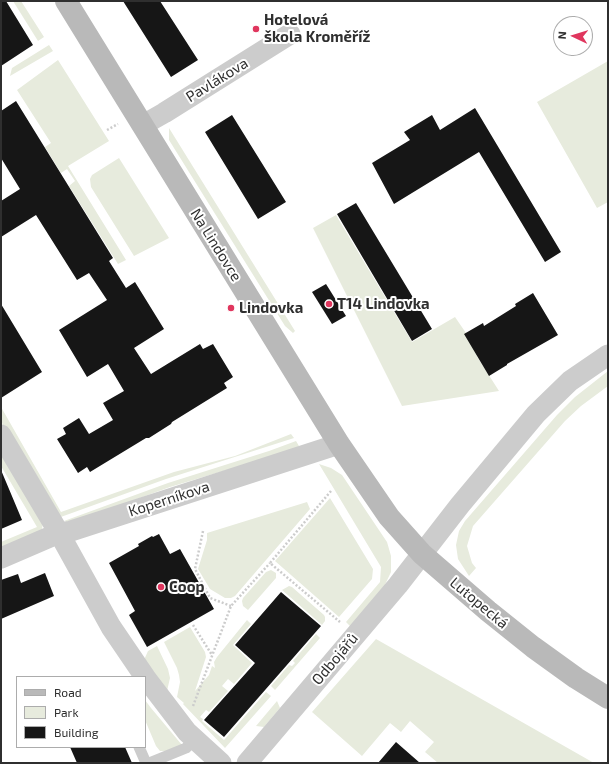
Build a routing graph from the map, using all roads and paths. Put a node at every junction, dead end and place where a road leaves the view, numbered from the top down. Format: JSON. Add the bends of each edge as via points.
{"nodes":[{"id":1,"x":66,"y":1,"type":"edge"},
{"id":2,"x":290,"y":34,"type":"dead end"},
{"id":3,"x":133,"y":123,"type":"junction"},
{"id":4,"x":107,"y":130,"type":"dead end"},
{"id":5,"x":608,"y":355,"type":"edge"},
{"id":6,"x":1,"y":435,"type":"edge"},
{"id":7,"x":339,"y":444,"type":"junction"},
{"id":8,"x":368,"y":488,"type":"joint"},
{"id":9,"x":331,"y":491,"type":"dead end"},
{"id":10,"x":203,"y":531,"type":"dead end"},
{"id":11,"x":59,"y":533,"type":"junction"},
{"id":12,"x":422,"y":554,"type":"junction"},
{"id":13,"x":1,"y":558,"type":"edge"},
{"id":14,"x":270,"y":562,"type":"junction"},
{"id":15,"x":231,"y":606,"type":"junction"},
{"id":16,"x":340,"y":622,"type":"dead end"},
{"id":17,"x":192,"y":625,"type":"dead end"},
{"id":18,"x":212,"y":655,"type":"junction"},
{"id":19,"x":144,"y":676,"type":"edge"},
{"id":20,"x":146,"y":678,"type":"edge"},
{"id":21,"x":608,"y":698,"type":"edge"},
{"id":22,"x":192,"y":709,"type":"dead end"},
{"id":23,"x":191,"y":736,"type":"junction"},
{"id":24,"x":139,"y":748,"type":"edge"},
{"id":25,"x":146,"y":763,"type":"edge"},
{"id":26,"x":149,"y":763,"type":"edge"},
{"id":27,"x":221,"y":763,"type":"edge"},
{"id":28,"x":247,"y":763,"type":"edge"}],
"edges":[{"from":1,"to":3,"type":"main road","name":"Na Lindovce"},
{"from":2,"to":3,"type":"street","name":"Pavlákova","via":[[170,109]]},
{"from":3,"to":4,"type":"path"},
{"from":3,"to":7,"type":"main road","name":"Na Lindovce"},
{"from":5,"to":12,"type":"street","name":"Odbojářů","via":[[570,381],[536,414]]},
{"from":6,"to":11,"type":"street"},
{"from":7,"to":8,"type":"main road","name":"Na Lindovce"},
{"from":7,"to":11,"type":"street","name":"Koperníkova"},
{"from":8,"to":12,"type":"main road","name":"Lutopecká","via":[[389,517]]},
{"from":9,"to":14,"type":"path"},
{"from":10,"to":15,"type":"path","via":[[195,569],[210,598]]},
{"from":11,"to":13,"type":"street","name":"Koperníkova"},
{"from":11,"to":19,"type":"street","via":[[111,627]]},
{"from":12,"to":21,"type":"main road","name":"Lutopecká","via":[[534,647]]},
{"from":12,"to":28,"type":"street","name":"Odbojářů"},
{"from":14,"to":15,"type":"path"},
{"from":14,"to":16,"type":"path"},
{"from":15,"to":18,"type":"path"},
{"from":17,"to":18,"type":"path"},
{"from":18,"to":22,"type":"path"},
{"from":20,"to":23,"type":"street"},
{"from":23,"to":26,"type":"lane","via":[[186,748]]},
{"from":23,"to":27,"type":"street"},
{"from":24,"to":25,"type":"lane"}]}
